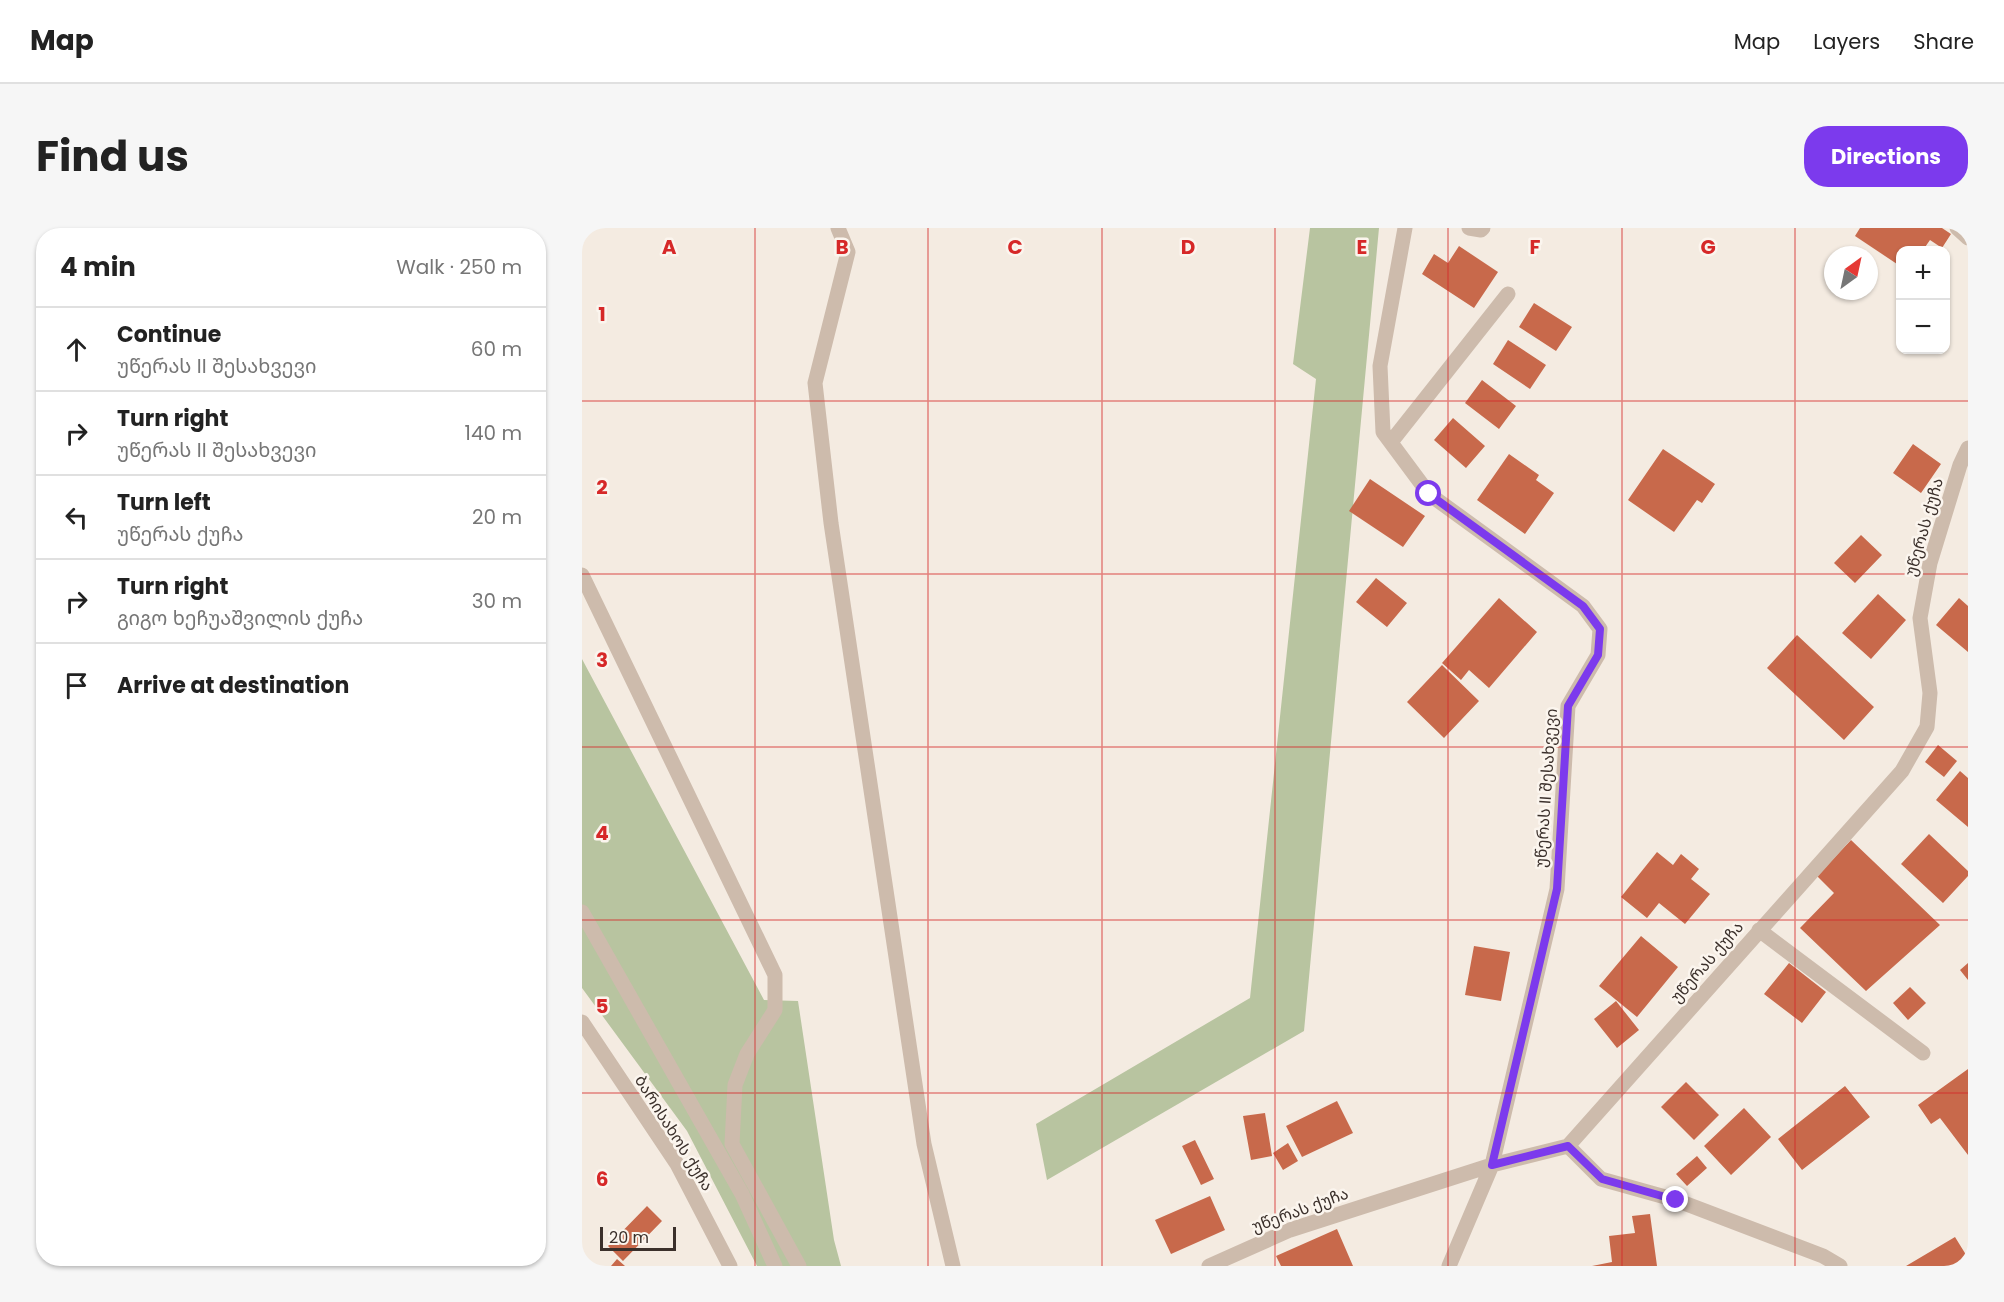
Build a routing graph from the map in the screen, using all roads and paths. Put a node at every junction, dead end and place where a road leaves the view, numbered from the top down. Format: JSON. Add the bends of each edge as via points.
{"nodes":[{"id":1,"x":838,"y":228,"type":"edge"},
{"id":2,"x":1406,"y":228,"type":"edge"},
{"id":3,"x":1470,"y":228,"type":"edge"},
{"id":4,"x":1483,"y":228,"type":"edge"},
{"id":5,"x":1957,"y":228,"type":"edge"},
{"id":6,"x":1968,"y":238,"type":"edge"},
{"id":7,"x":1508,"y":294,"type":"dead end"},
{"id":8,"x":1391,"y":442,"type":"junction"},
{"id":9,"x":1968,"y":448,"type":"edge"},
{"id":10,"x":582,"y":575,"type":"edge"},
{"id":11,"x":582,"y":912,"type":"edge"},
{"id":12,"x":1759,"y":930,"type":"junction"},
{"id":13,"x":582,"y":1022,"type":"edge"},
{"id":14,"x":1923,"y":1053,"type":"dead end"},
{"id":15,"x":1568,"y":1146,"type":"junction"},
{"id":16,"x":1492,"y":1165,"type":"junction"},
{"id":17,"x":730,"y":1266,"type":"edge"},
{"id":18,"x":775,"y":1266,"type":"edge"},
{"id":19,"x":799,"y":1266,"type":"edge"},
{"id":20,"x":953,"y":1266,"type":"edge"},
{"id":21,"x":1209,"y":1266,"type":"edge"},
{"id":22,"x":1449,"y":1266,"type":"edge"},
{"id":23,"x":1840,"y":1266,"type":"edge"}],
"edges":[{"from":1,"to":20,"type":"street","via":[[848,252],[815,383],[829,511],[924,1144]]},
{"from":2,"to":8,"type":"street","name":"უწერას II შესახვევი","via":[[1380,366],[1383,432]]},
{"from":3,"to":4,"type":"street"},
{"from":5,"to":6,"type":"street"},
{"from":7,"to":8,"type":"street"},
{"from":8,"to":16,"type":"street","name":"უწერას II შესახვევი","via":[[1429,494],[1583,606],[1600,629],[1598,655],[1568,706],[1557,889]]},
{"from":9,"to":12,"type":"street","name":"უწერას ქუჩა","via":[[1930,563],[1920,618],[1930,693],[1927,727],[1902,771]]},
{"from":10,"to":19,"type":"street","via":[[775,975],[775,1010],[747,1054],[735,1085],[732,1144]]},
{"from":11,"to":18,"type":"street","via":[[742,1194]]},
{"from":12,"to":14,"type":"street"},
{"from":12,"to":15,"type":"street","name":"უწერას ქუჩა"},
{"from":13,"to":17,"type":"street","name":"ბარისახოს ქუჩა","via":[[676,1164]]},
{"from":15,"to":16,"type":"street","name":"უწერას ქუჩა"},
{"from":15,"to":23,"type":"street","via":[[1602,1179],[1676,1200]]},
{"from":16,"to":21,"type":"street","name":"უწერას ქუჩა","via":[[1290,1230]]},
{"from":16,"to":22,"type":"street","name":"უწერას II შესახვევი"}]}
